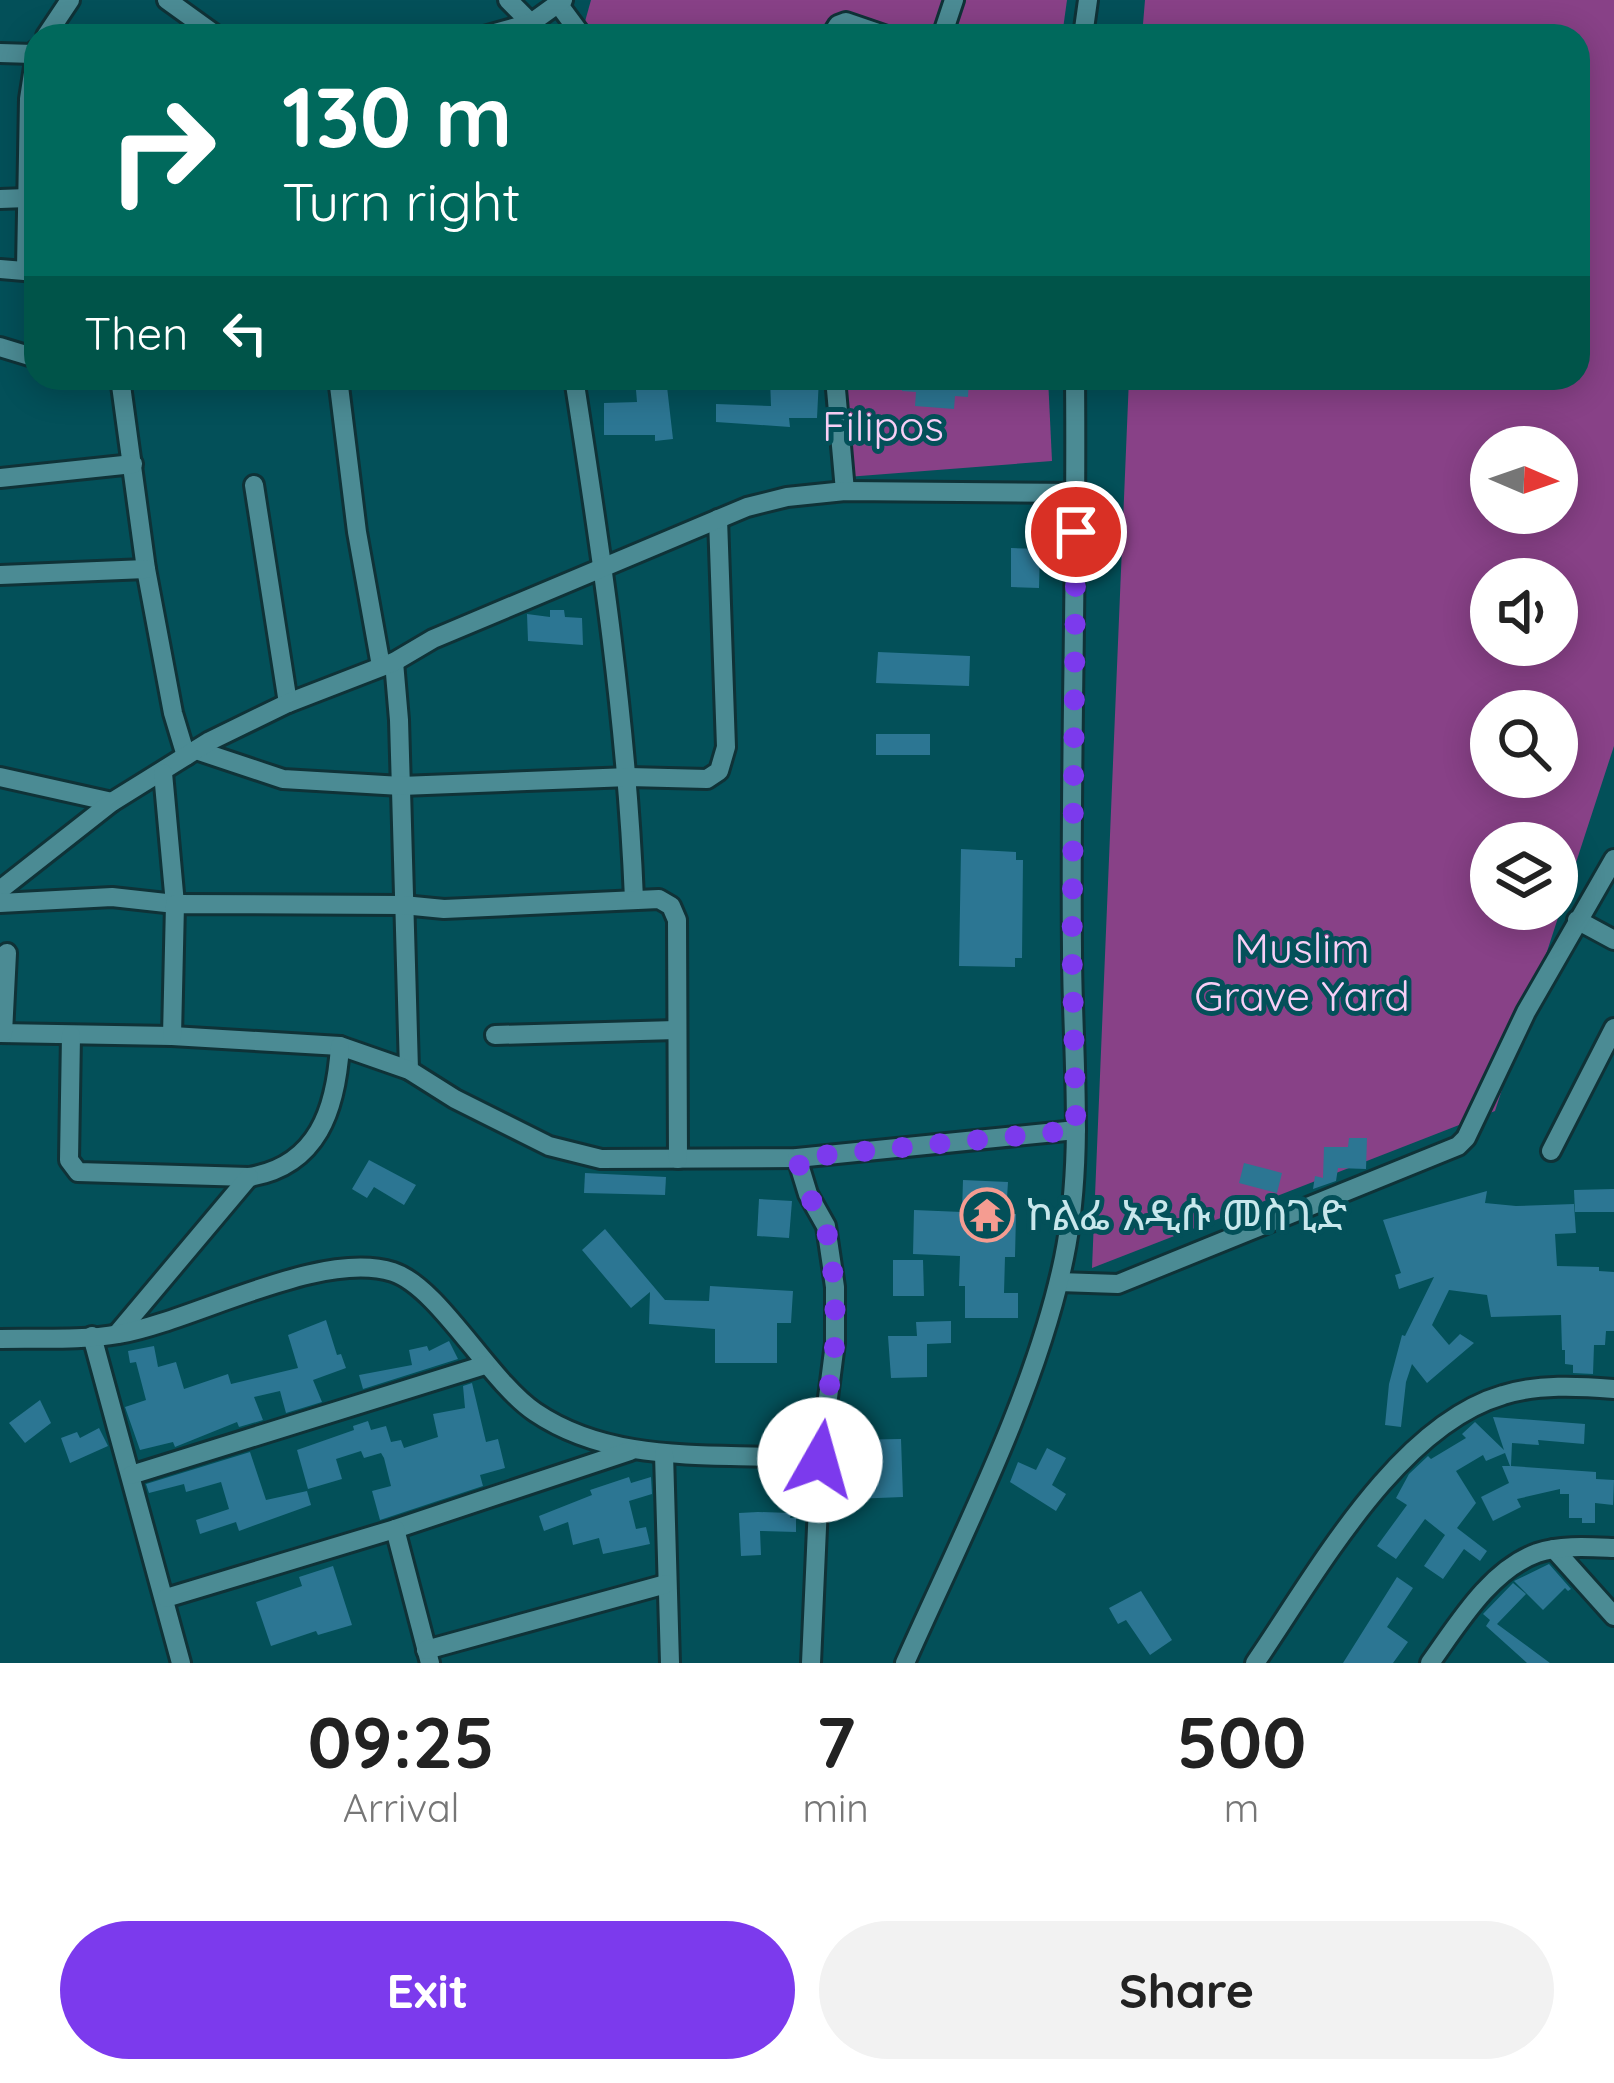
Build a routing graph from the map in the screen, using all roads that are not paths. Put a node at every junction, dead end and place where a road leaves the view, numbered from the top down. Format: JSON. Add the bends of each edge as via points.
{"nodes":[{"id":1,"x":167,"y":0,"type":"edge"},
{"id":2,"x":206,"y":0,"type":"edge"},
{"id":3,"x":508,"y":0,"type":"edge"},
{"id":4,"x":190,"y":16,"type":"junction"},
{"id":5,"x":548,"y":16,"type":"edge"},
{"id":6,"x":201,"y":24,"type":"edge"},
{"id":7,"x":122,"y":390,"type":"edge"},
{"id":8,"x":340,"y":390,"type":"edge"},
{"id":9,"x":576,"y":390,"type":"edge"},
{"id":10,"x":837,"y":390,"type":"edge"},
{"id":11,"x":1075,"y":390,"type":"edge"},
{"id":12,"x":133,"y":464,"type":"junction"},
{"id":13,"x":0,"y":478,"type":"edge"},
{"id":14,"x":254,"y":485,"type":"dead end"},
{"id":15,"x":845,"y":491,"type":"junction"},
{"id":16,"x":1076,"y":493,"type":"junction"},
{"id":17,"x":718,"y":519,"type":"junction"},
{"id":18,"x":604,"y":567,"type":"junction"},
{"id":19,"x":146,"y":569,"type":"junction"},
{"id":20,"x":0,"y":574,"type":"edge"},
{"id":21,"x":387,"y":664,"type":"junction"},
{"id":22,"x":288,"y":703,"type":"junction"},
{"id":23,"x":191,"y":753,"type":"junction"},
{"id":24,"x":163,"y":773,"type":"junction"},
{"id":25,"x":0,"y":777,"type":"edge"},
{"id":26,"x":629,"y":777,"type":"junction"},
{"id":27,"x":401,"y":786,"type":"junction"},
{"id":28,"x":112,"y":802,"type":"junction"},
{"id":29,"x":1614,"y":859,"type":"edge"},
{"id":30,"x":0,"y":890,"type":"edge"},
{"id":31,"x":634,"y":899,"type":"junction"},
{"id":32,"x":0,"y":903,"type":"edge"},
{"id":33,"x":176,"y":904,"type":"junction"},
{"id":34,"x":403,"y":905,"type":"junction"},
{"id":35,"x":1578,"y":917,"type":"edge"},
{"id":36,"x":1578,"y":921,"type":"edge"},
{"id":37,"x":1571,"y":930,"type":"edge"},
{"id":38,"x":1614,"y":940,"type":"edge"},
{"id":39,"x":8,"y":953,"type":"dead end"},
{"id":40,"x":1614,"y":1028,"type":"edge"},
{"id":41,"x":676,"y":1030,"type":"junction"},
{"id":42,"x":2,"y":1033,"type":"edge"},
{"id":43,"x":71,"y":1035,"type":"junction"},
{"id":44,"x":495,"y":1035,"type":"dead end"},
{"id":45,"x":172,"y":1036,"type":"junction"},
{"id":46,"x":340,"y":1046,"type":"junction"},
{"id":47,"x":409,"y":1070,"type":"junction"},
{"id":48,"x":1076,"y":1130,"type":"junction"},
{"id":49,"x":1551,"y":1151,"type":"dead end"},
{"id":50,"x":797,"y":1158,"type":"junction"},
{"id":51,"x":679,"y":1159,"type":"junction"},
{"id":52,"x":249,"y":1177,"type":"junction"},
{"id":53,"x":1059,"y":1282,"type":"junction"},
{"id":54,"x":116,"y":1335,"type":"junction"},
{"id":55,"x":92,"y":1336,"type":"junction"},
{"id":56,"x":0,"y":1339,"type":"edge"},
{"id":57,"x":485,"y":1366,"type":"junction"},
{"id":58,"x":1614,"y":1389,"type":"edge"},
{"id":59,"x":631,"y":1450,"type":"junction"},
{"id":60,"x":664,"y":1454,"type":"junction"},
{"id":61,"x":820,"y":1460,"type":"junction"},
{"id":62,"x":131,"y":1475,"type":"junction"},
{"id":63,"x":395,"y":1529,"type":"junction"},
{"id":64,"x":1614,"y":1548,"type":"edge"},
{"id":65,"x":1554,"y":1549,"type":"junction"},
{"id":66,"x":666,"y":1584,"type":"junction"},
{"id":67,"x":166,"y":1598,"type":"junction"},
{"id":68,"x":1614,"y":1616,"type":"edge"},
{"id":69,"x":428,"y":1657,"type":"edge"},
{"id":70,"x":181,"y":1663,"type":"edge"},
{"id":71,"x":670,"y":1663,"type":"edge"},
{"id":72,"x":811,"y":1663,"type":"edge"},
{"id":73,"x":904,"y":1663,"type":"edge"},
{"id":74,"x":1255,"y":1663,"type":"edge"},
{"id":75,"x":1430,"y":1663,"type":"edge"}],
"edges":[{"from":1,"to":4,"type":"street"},
{"from":2,"to":4,"type":"street"},
{"from":3,"to":5,"type":"street"},
{"from":4,"to":6,"type":"street"},
{"from":7,"to":12,"type":"street"},
{"from":8,"to":21,"type":"street","via":[[358,532]]},
{"from":9,"to":18,"type":"street"},
{"from":10,"to":15,"type":"street"},
{"from":11,"to":16,"type":"street"},
{"from":12,"to":13,"type":"street"},
{"from":12,"to":19,"type":"street"},
{"from":14,"to":22,"type":"street"},
{"from":15,"to":16,"type":"street"},
{"from":15,"to":17,"type":"street","via":[[771,499]]},
{"from":16,"to":48,"type":"street"},
{"from":17,"to":18,"type":"street"},
{"from":17,"to":26,"type":"street","via":[[723,765],[707,778]]},
{"from":18,"to":21,"type":"street"},
{"from":18,"to":26,"type":"street"},
{"from":19,"to":20,"type":"street"},
{"from":19,"to":23,"type":"street","via":[[173,713]]},
{"from":21,"to":22,"type":"street"},
{"from":21,"to":27,"type":"street"},
{"from":22,"to":23,"type":"street"},
{"from":23,"to":24,"type":"street"},
{"from":23,"to":27,"type":"street","via":[[283,779]]},
{"from":24,"to":28,"type":"street"},
{"from":24,"to":33,"type":"street"},
{"from":25,"to":28,"type":"street"},
{"from":26,"to":27,"type":"street"},
{"from":26,"to":31,"type":"street"},
{"from":27,"to":34,"type":"street"},
{"from":28,"to":30,"type":"street"},
{"from":29,"to":35,"type":"street"},
{"from":31,"to":34,"type":"street"},
{"from":31,"to":41,"type":"street","via":[[659,899],[675,913]]},
{"from":32,"to":33,"type":"street","via":[[112,897]]},
{"from":33,"to":34,"type":"street"},
{"from":33,"to":45,"type":"street"},
{"from":34,"to":47,"type":"street"},
{"from":36,"to":38,"type":"street"},
{"from":37,"to":53,"type":"street","via":[[1458,1146],[1118,1284]]},
{"from":39,"to":42,"type":"street"},
{"from":40,"to":49,"type":"street"},
{"from":41,"to":44,"type":"street"},
{"from":41,"to":51,"type":"street"},
{"from":42,"to":43,"type":"street"},
{"from":43,"to":45,"type":"street"},
{"from":43,"to":52,"type":"street","via":[[69,1160],[78,1172]]},
{"from":45,"to":46,"type":"street"},
{"from":46,"to":47,"type":"street"},
{"from":46,"to":52,"type":"street","via":[[316,1137],[297,1160]]},
{"from":47,"to":51,"type":"street","via":[[549,1146],[602,1159]]},
{"from":48,"to":50,"type":"street"},
{"from":48,"to":53,"type":"street"},
{"from":50,"to":51,"type":"street"},
{"from":50,"to":61,"type":"street","via":[[826,1226],[835,1287]]},
{"from":52,"to":54,"type":"street"},
{"from":53,"to":73,"type":"street","via":[[1010,1423]]},
{"from":54,"to":55,"type":"street"},
{"from":54,"to":57,"type":"street","via":[[296,1280],[368,1268],[422,1291]]},
{"from":55,"to":56,"type":"street"},
{"from":55,"to":62,"type":"street"},
{"from":57,"to":59,"type":"street","via":[[533,1411]]},
{"from":57,"to":62,"type":"street"},
{"from":58,"to":74,"type":"street","via":[[1506,1394],[1434,1435],[1376,1490]]},
{"from":59,"to":60,"type":"street"},
{"from":59,"to":63,"type":"street"},
{"from":60,"to":61,"type":"street"},
{"from":60,"to":66,"type":"street"},
{"from":61,"to":72,"type":"street"},
{"from":62,"to":67,"type":"street"},
{"from":63,"to":67,"type":"street"},
{"from":63,"to":69,"type":"street"},
{"from":64,"to":65,"type":"street"},
{"from":65,"to":68,"type":"street"},
{"from":65,"to":75,"type":"street","via":[[1491,1586]]},
{"from":66,"to":69,"type":"street"},
{"from":66,"to":71,"type":"street"},
{"from":67,"to":70,"type":"street"}]}
